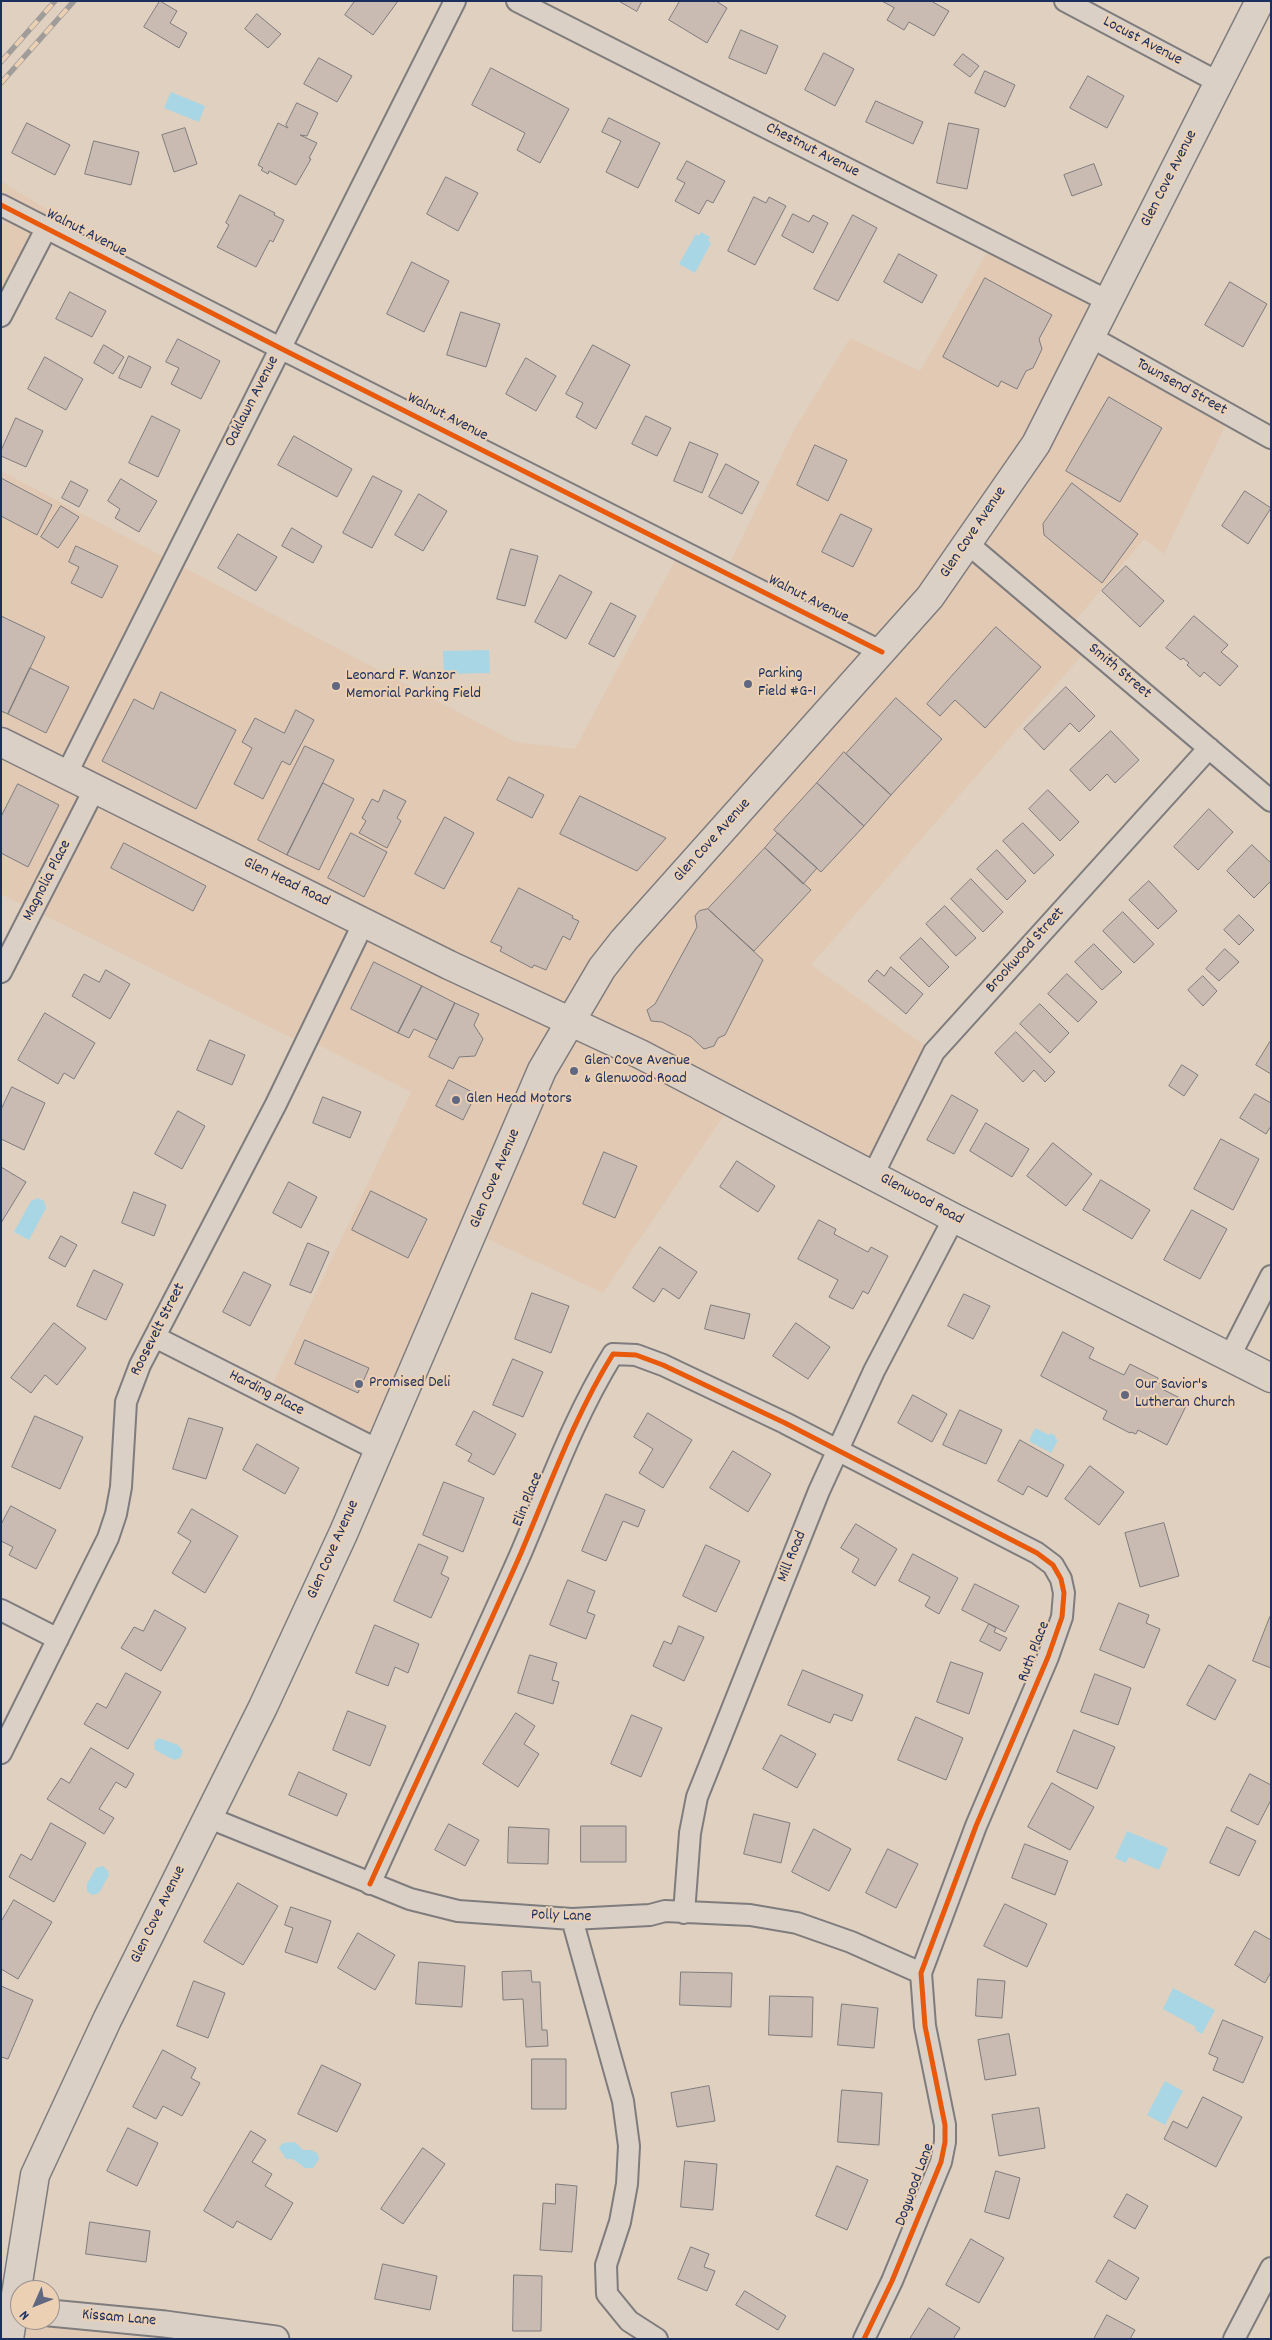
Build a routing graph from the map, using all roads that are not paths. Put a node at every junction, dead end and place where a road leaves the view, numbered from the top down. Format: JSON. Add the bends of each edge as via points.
{"nodes":[{"id":1,"x":455,"y":1,"type":"edge"},
{"id":2,"x":517,"y":1,"type":"edge"},
{"id":3,"x":1065,"y":1,"type":"edge"},
{"id":4,"x":1260,"y":1,"type":"edge"},
{"id":5,"x":1218,"y":82,"type":"junction"},
{"id":6,"x":1,"y":205,"type":"edge"},
{"id":7,"x":46,"y":228,"type":"junction"},
{"id":8,"x":1108,"y":301,"type":"junction"},
{"id":9,"x":1,"y":316,"type":"edge"},
{"id":10,"x":1091,"y":338,"type":"junction"},
{"id":11,"x":280,"y":348,"type":"junction"},
{"id":12,"x":1271,"y":438,"type":"edge"},
{"id":13,"x":967,"y":543,"type":"junction"},
{"id":14,"x":882,"y":652,"type":"junction"},
{"id":15,"x":1,"y":742,"type":"edge"},
{"id":16,"x":1209,"y":748,"type":"junction"},
{"id":17,"x":66,"y":775,"type":"junction"},
{"id":18,"x":94,"y":790,"type":"junction"},
{"id":19,"x":1271,"y":801,"type":"edge"},
{"id":20,"x":364,"y":922,"type":"junction"},
{"id":21,"x":1,"y":972,"type":"edge"},
{"id":22,"x":572,"y":1022,"type":"junction"},
{"id":23,"x":872,"y":1175,"type":"junction"},
{"id":24,"x":954,"y":1218,"type":"junction"},
{"id":25,"x":1271,"y":1276,"type":"edge"},
{"id":26,"x":155,"y":1337,"type":"junction"},
{"id":27,"x":1230,"y":1356,"type":"junction"},
{"id":28,"x":1271,"y":1378,"type":"edge"},
{"id":29,"x":378,"y":1450,"type":"junction"},
{"id":30,"x":838,"y":1452,"type":"junction"},
{"id":31,"x":1,"y":1610,"type":"edge"},
{"id":32,"x":58,"y":1639,"type":"junction"},
{"id":33,"x":1,"y":1753,"type":"edge"},
{"id":34,"x":207,"y":1817,"type":"junction"},
{"id":35,"x":370,"y":1884,"type":"junction"},
{"id":36,"x":684,"y":1913,"type":"junction"},
{"id":37,"x":572,"y":1920,"type":"junction"},
{"id":38,"x":920,"y":1973,"type":"junction"},
{"id":39,"x":1271,"y":2268,"type":"edge"},
{"id":40,"x":20,"y":2280,"type":"edge"},
{"id":41,"x":60,"y":2314,"type":"edge"},
{"id":42,"x":276,"y":2339,"type":"edge"},
{"id":43,"x":657,"y":2339,"type":"edge"},
{"id":44,"x":864,"y":2339,"type":"edge"},
{"id":45,"x":1234,"y":2339,"type":"edge"}],
"edges":[{"from":1,"to":11,"type":"street","name":"Oaklawn Avenue"},
{"from":2,"to":8,"type":"street","name":"Chestnut Avenue"},
{"from":3,"to":5,"type":"street","name":"Locust Avenue"},
{"from":4,"to":5,"type":"main road","name":"Glen Cove Avenue"},
{"from":5,"to":8,"type":"main road","name":"Glen Cove Avenue"},
{"from":6,"to":7,"type":"street","name":"Walnut Avenue"},
{"from":7,"to":9,"type":"street"},
{"from":7,"to":11,"type":"street","name":"Walnut Avenue"},
{"from":8,"to":10,"type":"main road","name":"Glen Cove Avenue"},
{"from":10,"to":12,"type":"street","name":"Townsend Street"},
{"from":10,"to":13,"type":"main road","name":"Glen Cove Avenue","via":[[1036,444]]},
{"from":11,"to":14,"type":"street","name":"Walnut Avenue"},
{"from":11,"to":17,"type":"street","name":"Oaklawn Avenue"},
{"from":13,"to":14,"type":"main road","name":"Glen Cove Avenue","via":[[930,597]]},
{"from":13,"to":16,"type":"street","name":"Smith Street"},
{"from":14,"to":22,"type":"main road","name":"Glen Cove Avenue","via":[[624,940],[602,968]]},
{"from":15,"to":17,"type":"main road","name":"Glen Head Road"},
{"from":16,"to":19,"type":"street","name":"Smith Street"},
{"from":16,"to":23,"type":"street","name":"Brookwood Street","via":[[934,1052]]},
{"from":17,"to":18,"type":"main road","name":"Glen Head Road"},
{"from":18,"to":20,"type":"main road","name":"Glen Head Road"},
{"from":18,"to":21,"type":"street","name":"Magnolia Place"},
{"from":20,"to":22,"type":"main road","name":"Glen Head Road"},
{"from":20,"to":26,"type":"street","name":"Roosevelt Street","via":[[276,1104]]},
{"from":22,"to":23,"type":"main road","name":"Glenwood Road"},
{"from":22,"to":29,"type":"main road","name":"Glen Cove Avenue","via":[[542,1070]]},
{"from":23,"to":24,"type":"main road","name":"Glenwood Road"},
{"from":24,"to":27,"type":"main road","name":"Glenwood Road"},
{"from":24,"to":30,"type":"street","name":"Mill Road","via":[[874,1372]]},
{"from":25,"to":27,"type":"street"},
{"from":26,"to":29,"type":"street","name":"Harding Place"},
{"from":26,"to":32,"type":"street","name":"Roosevelt Street","via":[[126,1402],[121,1487],[116,1514],[108,1538]]},
{"from":27,"to":28,"type":"main road","name":"Glenwood Road"},
{"from":29,"to":34,"type":"main road","name":"Glen Cove Avenue","via":[[263,1707]]},
{"from":30,"to":35,"type":"street","name":"Elin Place","via":[[663,1365],[636,1355],[613,1354],[593,1386],[565,1446],[521,1552]]},
{"from":30,"to":36,"type":"street","name":"Mill Road","via":[[819,1491],[697,1797],[690,1833]]},
{"from":30,"to":38,"type":"street","name":"Ruth Place","via":[[1037,1553],[1053,1565],[1064,1593],[1062,1617],[1048,1657],[976,1826]]},
{"from":31,"to":32,"type":"street"},
{"from":32,"to":33,"type":"street","name":"Roosevelt Street"},
{"from":34,"to":35,"type":"street","name":"Polly Lane"},
{"from":34,"to":40,"type":"main road","name":"Glen Cove Avenue","via":[[107,2020],[36,2175]]},
{"from":35,"to":37,"type":"street","name":"Polly Lane","via":[[410,1899],[458,1911]]},
{"from":36,"to":37,"type":"street","name":"Polly Lane","via":[[665,1911],[650,1915]]},
{"from":36,"to":38,"type":"street","name":"Polly Lane","via":[[750,1915],[797,1923],[851,1942]]},
{"from":37,"to":43,"type":"street","via":[[623,2102],[629,2146],[620,2222],[606,2265],[607,2294],[629,2321]]},
{"from":38,"to":44,"type":"street","name":"Dogwood Lane","via":[[925,2026],[946,2142],[941,2162],[892,2281]]},
{"from":39,"to":45,"type":"street"},
{"from":41,"to":42,"type":"street","name":"Kissam Lane"}]}
